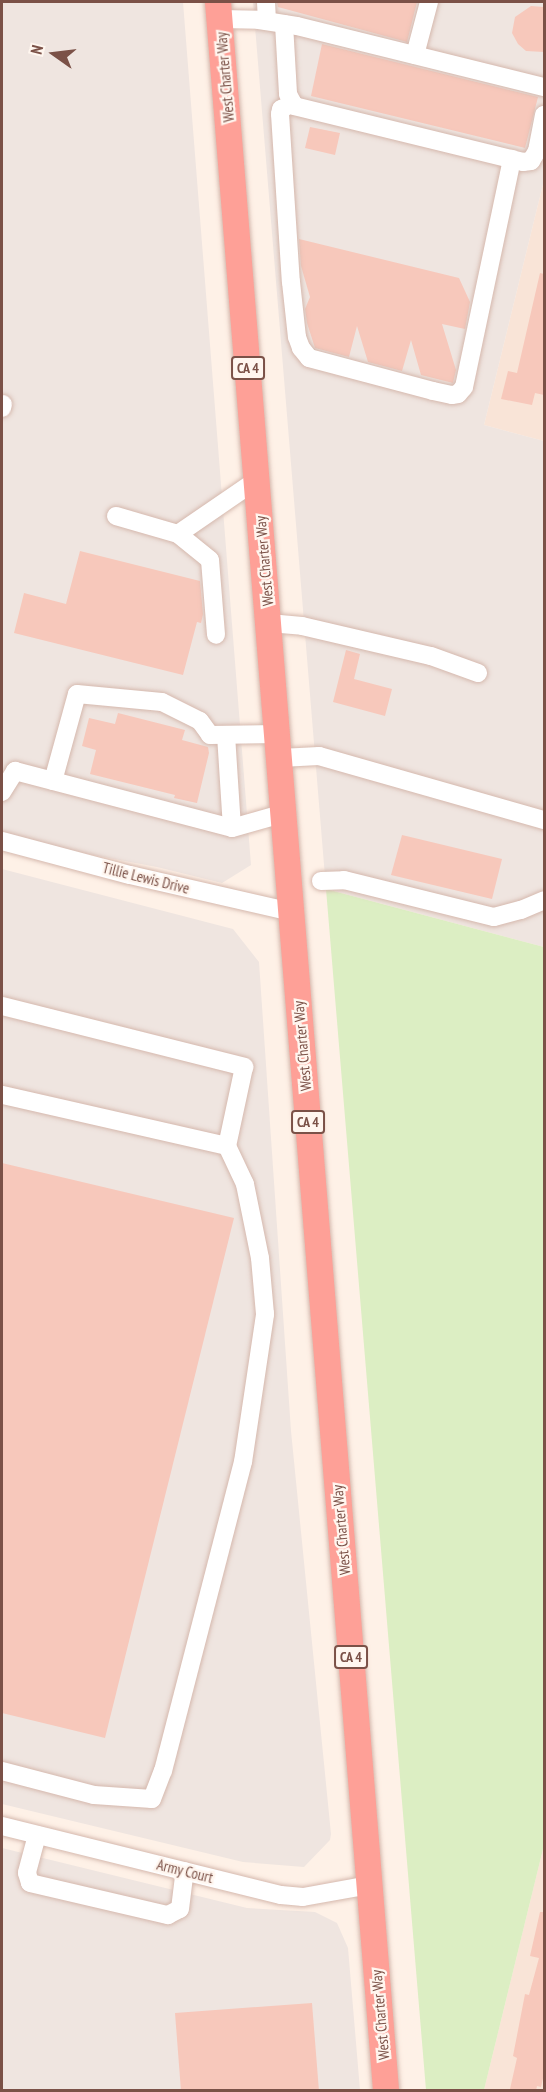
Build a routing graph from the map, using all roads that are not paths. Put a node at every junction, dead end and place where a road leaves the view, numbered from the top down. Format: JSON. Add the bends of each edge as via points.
{"nodes":[{"id":1,"x":266,"y":2,"type":"edge"},
{"id":2,"x":429,"y":2,"type":"edge"},
{"id":3,"x":219,"y":10,"type":"edge"},
{"id":4,"x":276,"y":23,"type":"junction"},
{"id":5,"x":415,"y":55,"type":"junction"},
{"id":6,"x":544,"y":87,"type":"edge"},
{"id":7,"x":293,"y":103,"type":"junction"},
{"id":8,"x":544,"y":115,"type":"edge"},
{"id":9,"x":512,"y":159,"type":"junction"},
{"id":10,"x":258,"y":479,"type":"junction"},
{"id":11,"x":116,"y":516,"type":"dead end"},
{"id":12,"x":178,"y":534,"type":"junction"},
{"id":13,"x":269,"y":623,"type":"junction"},
{"id":14,"x":216,"y":635,"type":"dead end"},
{"id":15,"x":478,"y":673,"type":"dead end"},
{"id":16,"x":226,"y":735,"type":"junction"},
{"id":17,"x":279,"y":746,"type":"junction"},
{"id":18,"x":53,"y":781,"type":"junction"},
{"id":19,"x":2,"y":792,"type":"edge"},
{"id":20,"x":285,"y":813,"type":"junction"},
{"id":21,"x":544,"y":820,"type":"edge"},
{"id":22,"x":231,"y":828,"type":"junction"},
{"id":23,"x":2,"y":841,"type":"edge"},
{"id":24,"x":321,"y":880,"type":"dead end"},
{"id":25,"x":544,"y":900,"type":"edge"},
{"id":26,"x":292,"y":912,"type":"junction"},
{"id":27,"x":2,"y":1006,"type":"edge"},
{"id":28,"x":2,"y":1095,"type":"edge"},
{"id":29,"x":227,"y":1146,"type":"junction"},
{"id":30,"x":2,"y":1771,"type":"edge"},
{"id":31,"x":2,"y":1826,"type":"edge"},
{"id":32,"x":37,"y":1835,"type":"junction"},
{"id":33,"x":185,"y":1871,"type":"junction"},
{"id":34,"x":369,"y":1885,"type":"junction"},
{"id":35,"x":386,"y":2091,"type":"edge"}],
"edges":[{"from":1,"to":4,"type":"street"},
{"from":2,"to":5,"type":"street"},
{"from":3,"to":4,"type":"street"},
{"from":3,"to":10,"type":"highway","name":"West Charter Way","number":"CA 4"},
{"from":4,"to":5,"type":"street"},
{"from":4,"to":7,"type":"street","via":[[288,94]]},
{"from":5,"to":6,"type":"street"},
{"from":7,"to":9,"type":"street"},
{"from":7,"to":9,"type":"street","via":[[281,109],[280,114],[291,282],[301,348],[309,358],[434,391],[452,395],[464,387]]},
{"from":8,"to":9,"type":"street","via":[[537,151],[531,161]]},
{"from":10,"to":12,"type":"street"},
{"from":10,"to":13,"type":"highway","name":"West Charter Way","number":"CA 4"},
{"from":11,"to":12,"type":"street"},
{"from":12,"to":14,"type":"street","via":[[210,560]]},
{"from":13,"to":15,"type":"street","via":[[302,626],[431,656]]},
{"from":13,"to":17,"type":"highway","name":"West Charter Way","number":"CA 4"},
{"from":16,"to":17,"type":"street"},
{"from":16,"to":18,"type":"street","via":[[210,735],[200,721],[162,702],[77,694]]},
{"from":16,"to":22,"type":"street"},
{"from":17,"to":20,"type":"highway","name":"West Charter Way","number":"CA 4"},
{"from":17,"to":21,"type":"street"},
{"from":18,"to":19,"type":"street","via":[[15,771]]},
{"from":18,"to":22,"type":"street"},
{"from":20,"to":22,"type":"street"},
{"from":20,"to":26,"type":"highway","name":"West Charter Way","number":"CA 4"},
{"from":23,"to":26,"type":"street","name":"Tillie Lewis Drive"},
{"from":24,"to":25,"type":"street","via":[[344,880],[494,917]]},
{"from":26,"to":34,"type":"highway","name":"West Charter Way","number":"CA 4"},
{"from":27,"to":29,"type":"street","via":[[244,1066]]},
{"from":28,"to":29,"type":"street"},
{"from":29,"to":30,"type":"street","via":[[245,1184],[260,1258],[265,1314],[243,1462],[163,1771],[152,1799],[93,1795]]},
{"from":31,"to":32,"type":"street","name":"Army Court"},
{"from":32,"to":33,"type":"street","name":"Army Court"},
{"from":32,"to":33,"type":"street","via":[[27,1873],[30,1883],[168,1916],[180,1909]]},
{"from":33,"to":34,"type":"street","name":"Army Court","via":[[303,1897]]},
{"from":34,"to":35,"type":"highway","name":"West Charter Way","number":"CA 4"}]}
